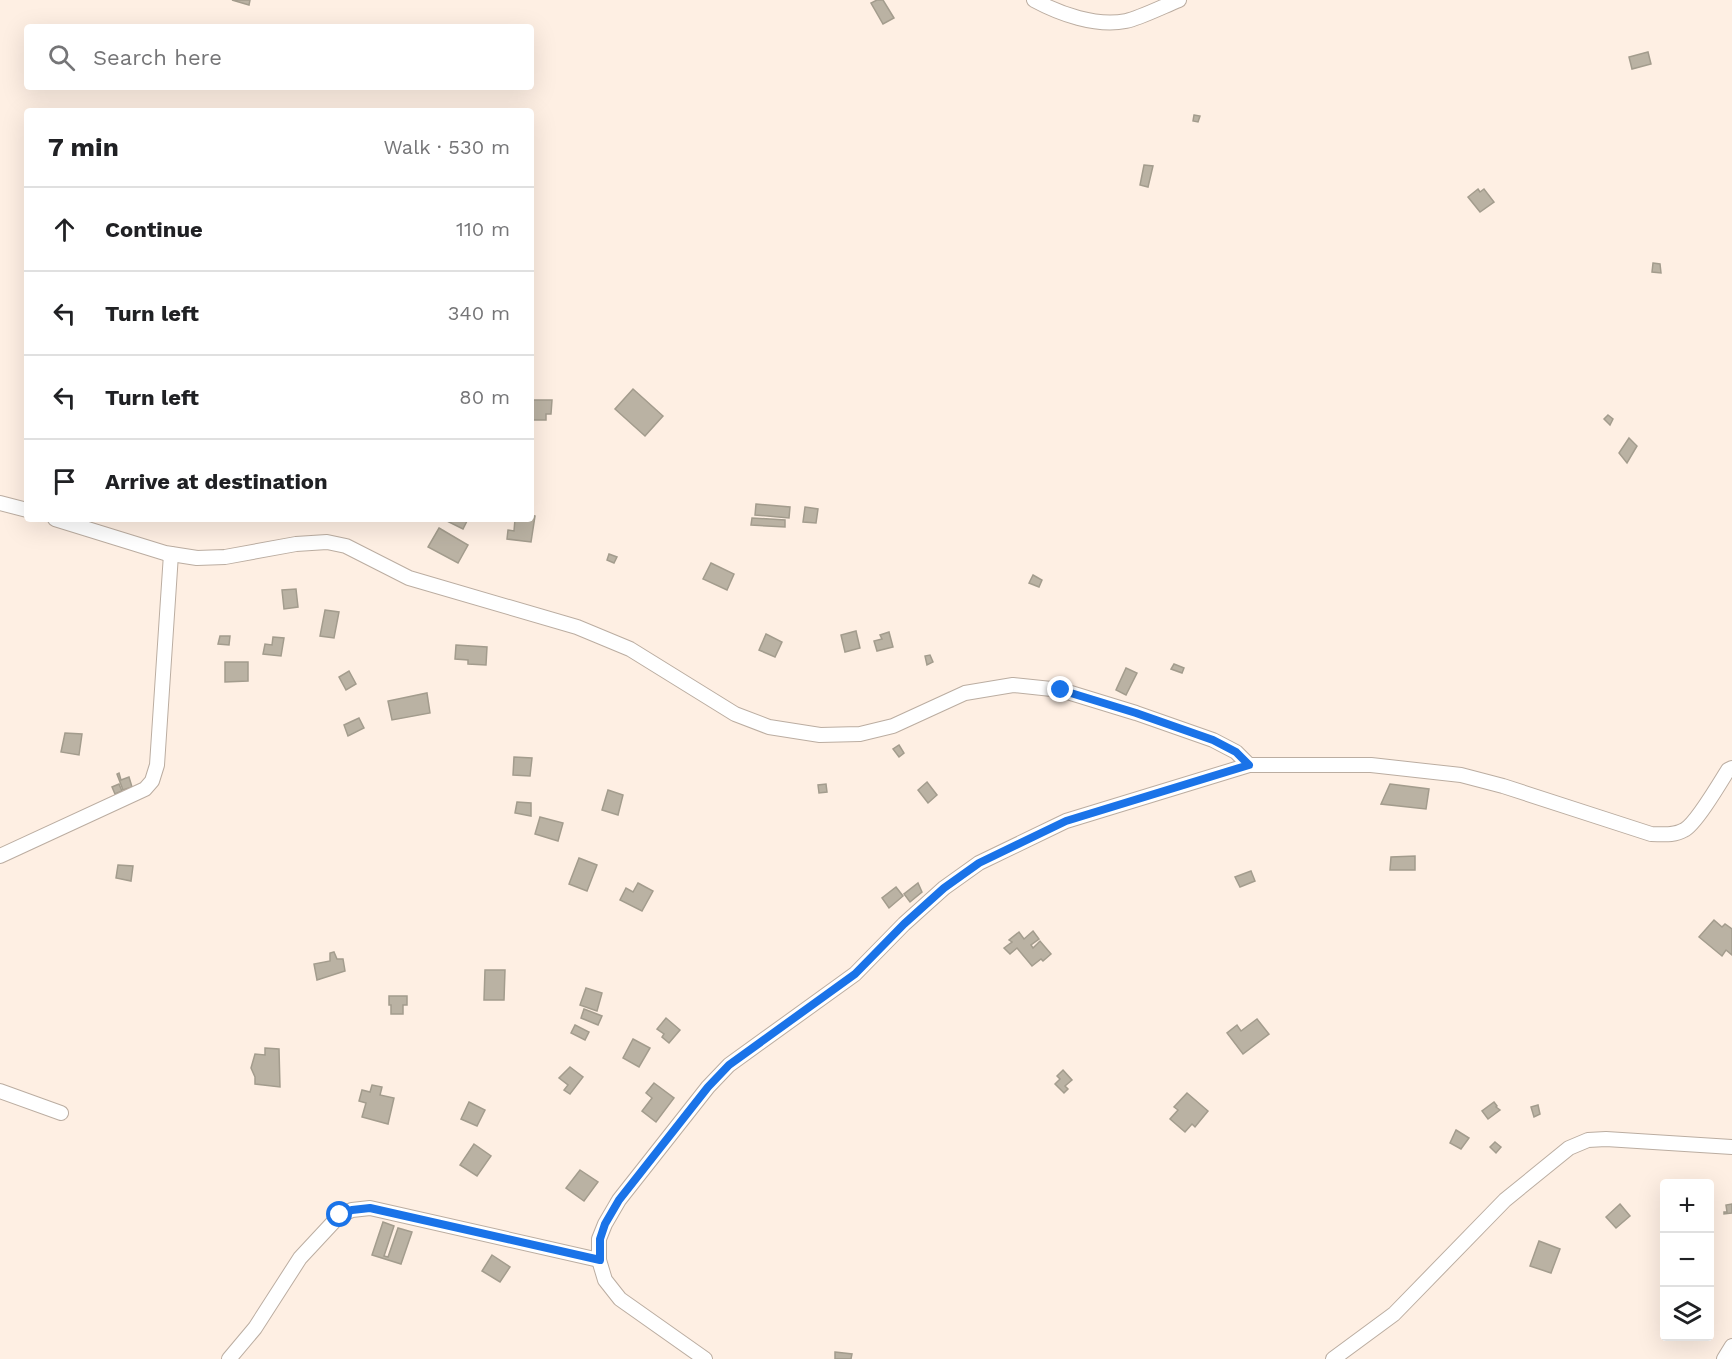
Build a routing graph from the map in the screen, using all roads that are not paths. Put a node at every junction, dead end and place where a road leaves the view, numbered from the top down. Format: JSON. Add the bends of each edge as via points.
{"nodes":[{"id":1,"x":1034,"y":0,"type":"edge"},
{"id":2,"x":1179,"y":0,"type":"edge"},
{"id":3,"x":0,"y":503,"type":"edge"},
{"id":4,"x":24,"y":509,"type":"edge"},
{"id":5,"x":65,"y":522,"type":"edge"},
{"id":6,"x":171,"y":554,"type":"junction"},
{"id":7,"x":1249,"y":765,"type":"junction"},
{"id":8,"x":1730,"y":769,"type":"edge"},
{"id":9,"x":0,"y":856,"type":"edge"},
{"id":10,"x":0,"y":1091,"type":"edge"},
{"id":11,"x":61,"y":1113,"type":"dead end"},
{"id":12,"x":1732,"y":1146,"type":"edge"},
{"id":13,"x":600,"y":1260,"type":"junction"},
{"id":14,"x":1732,"y":1346,"type":"edge"},
{"id":15,"x":230,"y":1359,"type":"edge"},
{"id":16,"x":705,"y":1359,"type":"edge"},
{"id":17,"x":1333,"y":1359,"type":"edge"},
{"id":18,"x":1724,"y":1359,"type":"edge"}],
"edges":[{"from":1,"to":2,"type":"street","via":[[1094,22],[1126,21]]},
{"from":3,"to":4,"type":"street"},
{"from":5,"to":6,"type":"street"},
{"from":6,"to":7,"type":"street","via":[[225,557],[296,544],[327,542],[346,546],[410,578],[577,627],[630,649],[735,714],[769,727],[820,735],[860,734],[892,726],[965,693],[1013,685],[1061,690],[1136,713],[1213,740],[1236,752]]},
{"from":6,"to":9,"type":"street","via":[[157,765],[152,781],[145,789]]},
{"from":7,"to":8,"type":"street","via":[[1371,765],[1461,775],[1651,834],[1686,830]]},
{"from":7,"to":13,"type":"street","via":[[1066,821],[979,863],[944,888],[855,974],[729,1065],[708,1087],[619,1200],[600,1239]]},
{"from":10,"to":11,"type":"street"},
{"from":12,"to":17,"type":"street","via":[[1606,1139],[1588,1140],[1569,1148],[1505,1200],[1394,1314]]},
{"from":13,"to":15,"type":"street","via":[[370,1208],[352,1210],[340,1215],[300,1258]]},
{"from":13,"to":16,"type":"street","via":[[605,1280],[620,1299]]},
{"from":14,"to":18,"type":"street"}]}
